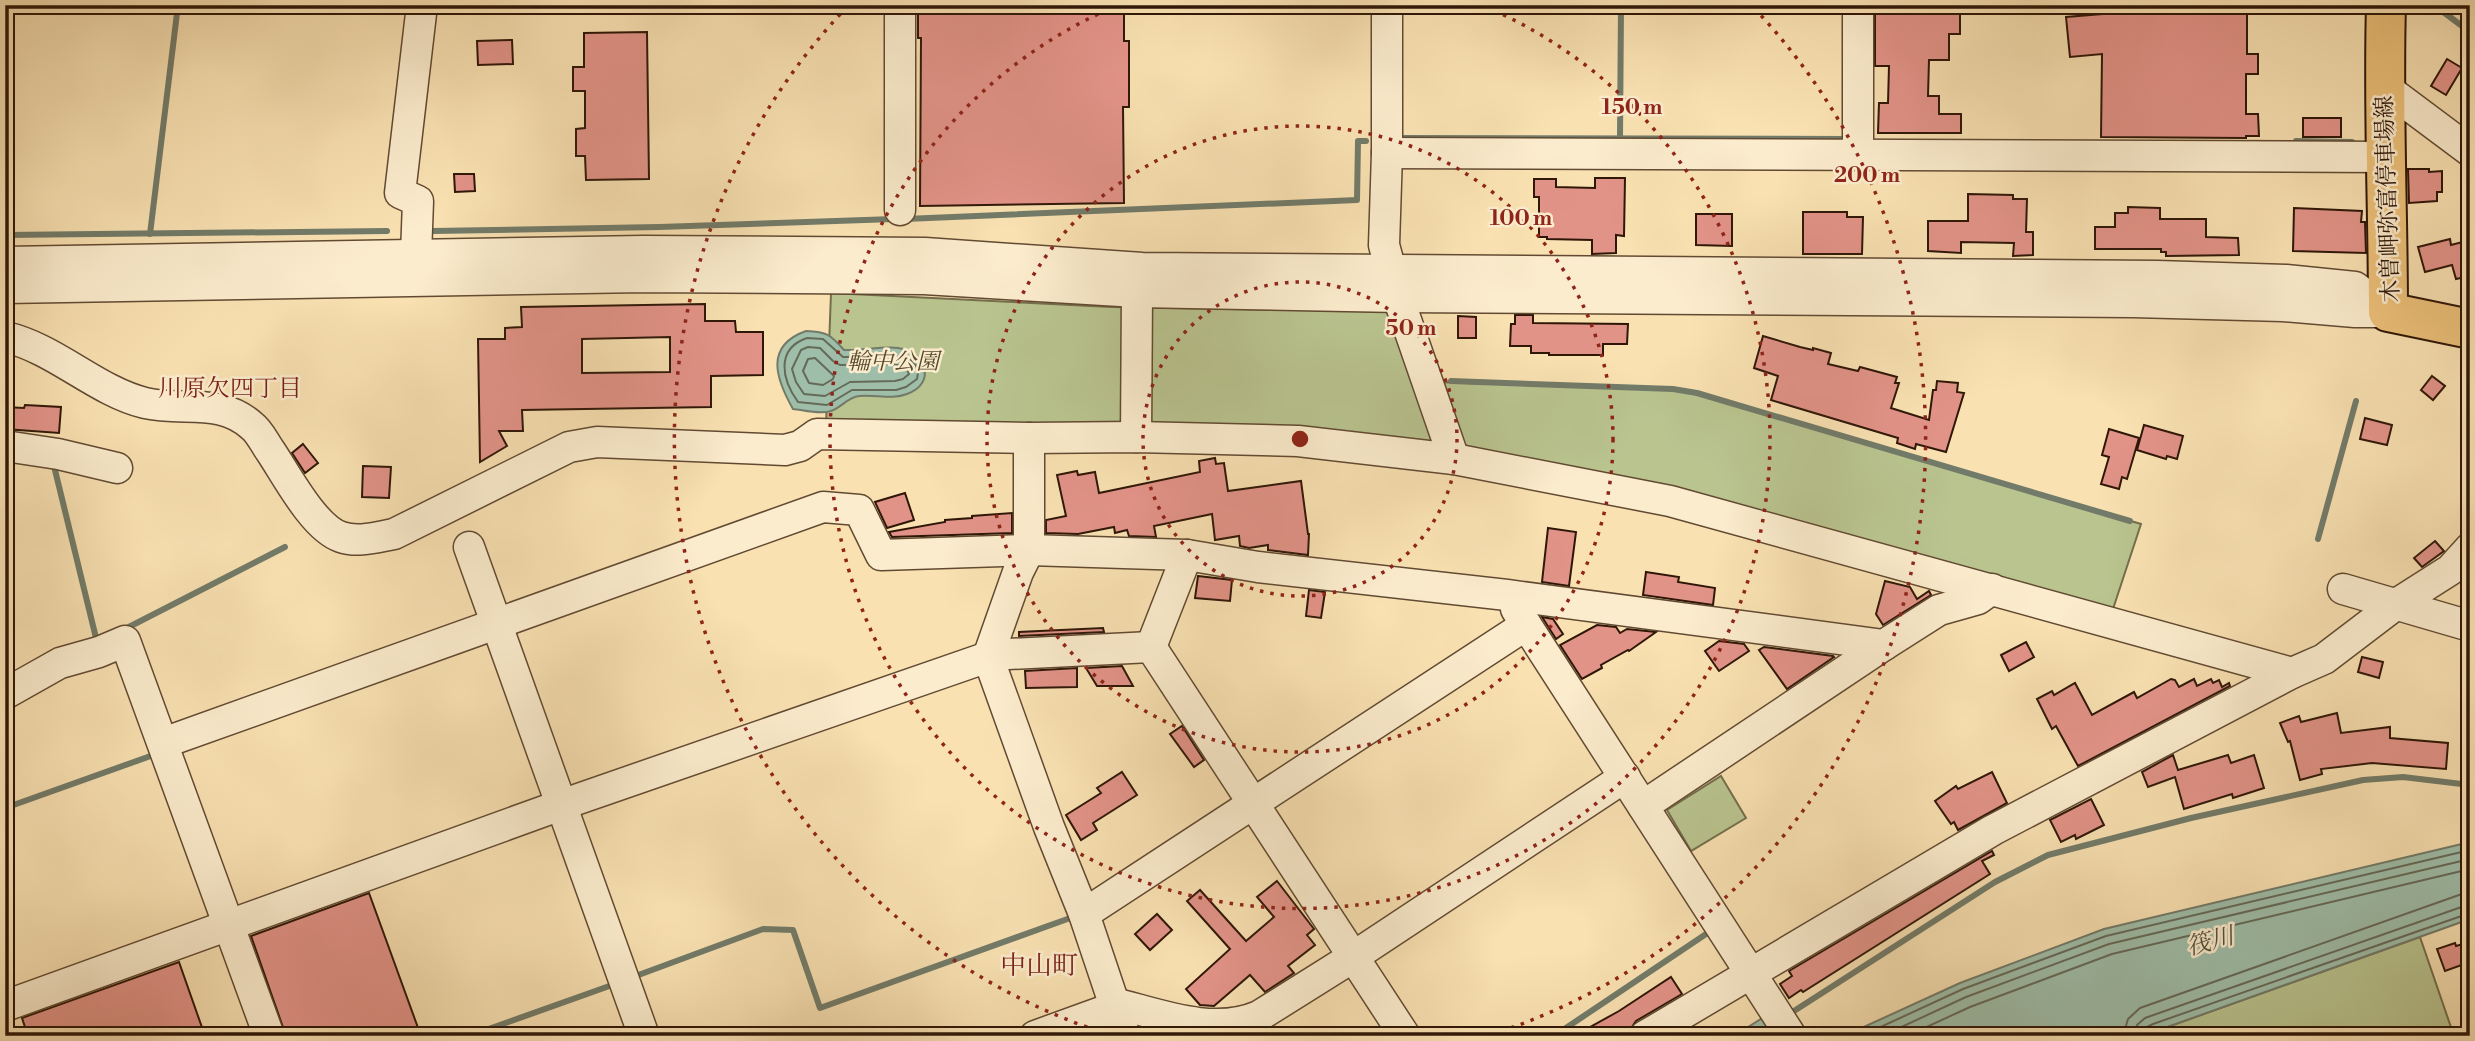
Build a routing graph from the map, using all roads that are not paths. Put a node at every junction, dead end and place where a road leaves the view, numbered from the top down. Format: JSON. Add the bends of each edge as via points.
{"nodes":[{"id":1,"x":422,"y":5,"type":"edge"},
{"id":2,"x":900,"y":5,"type":"edge"},
{"id":3,"x":1387,"y":5,"type":"edge"},
{"id":4,"x":1858,"y":5,"type":"edge"},
{"id":5,"x":2386,"y":5,"type":"edge"},
{"id":6,"x":2384,"y":86,"type":"junction"},
{"id":7,"x":2470,"y":151,"type":"edge"},
{"id":8,"x":1387,"y":153,"type":"junction"},
{"id":9,"x":1858,"y":155,"type":"junction"},
{"id":10,"x":2387,"y":157,"type":"junction"},
{"id":11,"x":900,"y":211,"type":"dead end"},
{"id":12,"x":416,"y":255,"type":"junction"},
{"id":13,"x":5,"y":262,"type":"edge"},
{"id":14,"x":1395,"y":284,"type":"junction"},
{"id":15,"x":5,"y":288,"type":"edge"},
{"id":16,"x":1137,"y":292,"type":"junction"},
{"id":17,"x":2388,"y":312,"type":"junction"},
{"id":18,"x":2470,"y":330,"type":"edge"},
{"id":19,"x":5,"y":337,"type":"edge"},
{"id":20,"x":1136,"y":437,"type":"junction"},
{"id":21,"x":1028,"y":439,"type":"junction"},
{"id":22,"x":5,"y":446,"type":"edge"},
{"id":23,"x":1454,"y":459,"type":"junction"},
{"id":24,"x":117,"y":468,"type":"dead end"},
{"id":25,"x":469,"y":547,"type":"dead end"},
{"id":26,"x":2470,"y":548,"type":"edge"},
{"id":27,"x":1029,"y":550,"type":"junction"},
{"id":28,"x":1187,"y":555,"type":"junction"},
{"id":29,"x":1992,"y":589,"type":"junction"},
{"id":30,"x":2343,"y":589,"type":"dead end"},
{"id":31,"x":1507,"y":595,"type":"junction"},
{"id":32,"x":2395,"y":605,"type":"junction"},
{"id":33,"x":496,"y":624,"type":"junction"},
{"id":34,"x":1526,"y":625,"type":"junction"},
{"id":35,"x":2470,"y":626,"type":"edge"},
{"id":36,"x":1884,"y":645,"type":"junction"},
{"id":37,"x":1151,"y":647,"type":"junction"},
{"id":38,"x":989,"y":656,"type":"junction"},
{"id":39,"x":2292,"y":673,"type":"junction"},
{"id":40,"x":5,"y":694,"type":"edge"},
{"id":41,"x":163,"y":743,"type":"junction"},
{"id":42,"x":1625,"y":777,"type":"junction"},
{"id":43,"x":562,"y":805,"type":"junction"},
{"id":44,"x":1252,"y":805,"type":"junction"},
{"id":45,"x":1643,"y":806,"type":"junction"},
{"id":46,"x":1084,"y":914,"type":"junction"},
{"id":47,"x":229,"y":925,"type":"junction"},
{"id":48,"x":1353,"y":957,"type":"junction"},
{"id":49,"x":1751,"y":972,"type":"junction"},
{"id":50,"x":1114,"y":1005,"type":"junction"},
{"id":51,"x":5,"y":1006,"type":"edge"},
{"id":52,"x":269,"y":1036,"type":"edge"},
{"id":53,"x":644,"y":1036,"type":"edge"},
{"id":54,"x":1035,"y":1036,"type":"edge"},
{"id":55,"x":1125,"y":1036,"type":"edge"},
{"id":56,"x":1405,"y":1036,"type":"edge"},
{"id":57,"x":1645,"y":1036,"type":"edge"},
{"id":58,"x":1791,"y":1036,"type":"edge"}],
"edges":[{"from":1,"to":12,"type":"street","via":[[400,193],[418,201]]},
{"from":2,"to":11,"type":"street"},
{"from":3,"to":8,"type":"street"},
{"from":4,"to":9,"type":"street"},
{"from":5,"to":6,"type":"main road","name":"木曽岬弥富停車場線"},
{"from":6,"to":7,"type":"street"},
{"from":6,"to":10,"type":"main road","name":"木曽岬弥富停車場線"},
{"from":8,"to":9,"type":"street"},
{"from":8,"to":14,"type":"street","via":[[1384,245]]},
{"from":9,"to":10,"type":"street"},
{"from":10,"to":17,"type":"main road","name":"木曽岬弥富停車場線"},
{"from":12,"to":13,"type":"street"},
{"from":12,"to":14,"type":"street","via":[[925,253]]},
{"from":14,"to":16,"type":"street"},
{"from":14,"to":17,"type":"street","via":[[1861,272],[2286,280],[2355,287]]},
{"from":14,"to":23,"type":"street"},
{"from":15,"to":16,"type":"street","via":[[656,277],[924,279]]},
{"from":16,"to":20,"type":"street"},
{"from":17,"to":18,"type":"main road","name":"木曽岬弥富停車場線"},
{"from":19,"to":21,"type":"street","via":[[146,403],[224,408],[253,426],[314,515],[326,530],[342,538],[365,540],[394,534],[569,447],[597,442],[785,450],[817,434]]},
{"from":20,"to":21,"type":"street"},
{"from":20,"to":23,"type":"street","via":[[1297,441]]},
{"from":21,"to":27,"type":"street"},
{"from":22,"to":24,"type":"street"},
{"from":23,"to":29,"type":"street","via":[[1670,501]]},
{"from":25,"to":33,"type":"street"},
{"from":26,"to":32,"type":"street","via":[[2450,570]]},
{"from":27,"to":28,"type":"street"},
{"from":27,"to":33,"type":"street","via":[[881,555],[859,510],[823,506]]},
{"from":27,"to":38,"type":"street"},
{"from":28,"to":31,"type":"street"},
{"from":28,"to":37,"type":"street"},
{"from":29,"to":36,"type":"street","via":[[1978,600],[1939,610]]},
{"from":29,"to":39,"type":"street"},
{"from":30,"to":32,"type":"street"},
{"from":31,"to":34,"type":"street"},
{"from":31,"to":36,"type":"street"},
{"from":32,"to":35,"type":"street"},
{"from":32,"to":39,"type":"street","via":[[2324,659]]},
{"from":33,"to":41,"type":"street"},
{"from":33,"to":43,"type":"street"},
{"from":34,"to":42,"type":"street"},
{"from":34,"to":44,"type":"street"},
{"from":36,"to":45,"type":"street"},
{"from":37,"to":38,"type":"street"},
{"from":37,"to":44,"type":"street"},
{"from":38,"to":43,"type":"street"},
{"from":38,"to":46,"type":"street"},
{"from":39,"to":49,"type":"street","via":[[1993,830]]},
{"from":40,"to":41,"type":"street","via":[[60,663],[125,641]]},
{"from":41,"to":47,"type":"street"},
{"from":42,"to":45,"type":"street"},
{"from":42,"to":48,"type":"street"},
{"from":43,"to":47,"type":"street"},
{"from":43,"to":53,"type":"street"},
{"from":44,"to":46,"type":"street"},
{"from":44,"to":48,"type":"street"},
{"from":45,"to":49,"type":"street"},
{"from":46,"to":50,"type":"street"},
{"from":47,"to":51,"type":"street"},
{"from":47,"to":52,"type":"street"},
{"from":48,"to":50,"type":"street","via":[[1246,1021],[1205,1025]]},
{"from":48,"to":56,"type":"street"},
{"from":49,"to":57,"type":"street"},
{"from":49,"to":58,"type":"street"},
{"from":50,"to":54,"type":"street"},
{"from":50,"to":55,"type":"street"}]}
